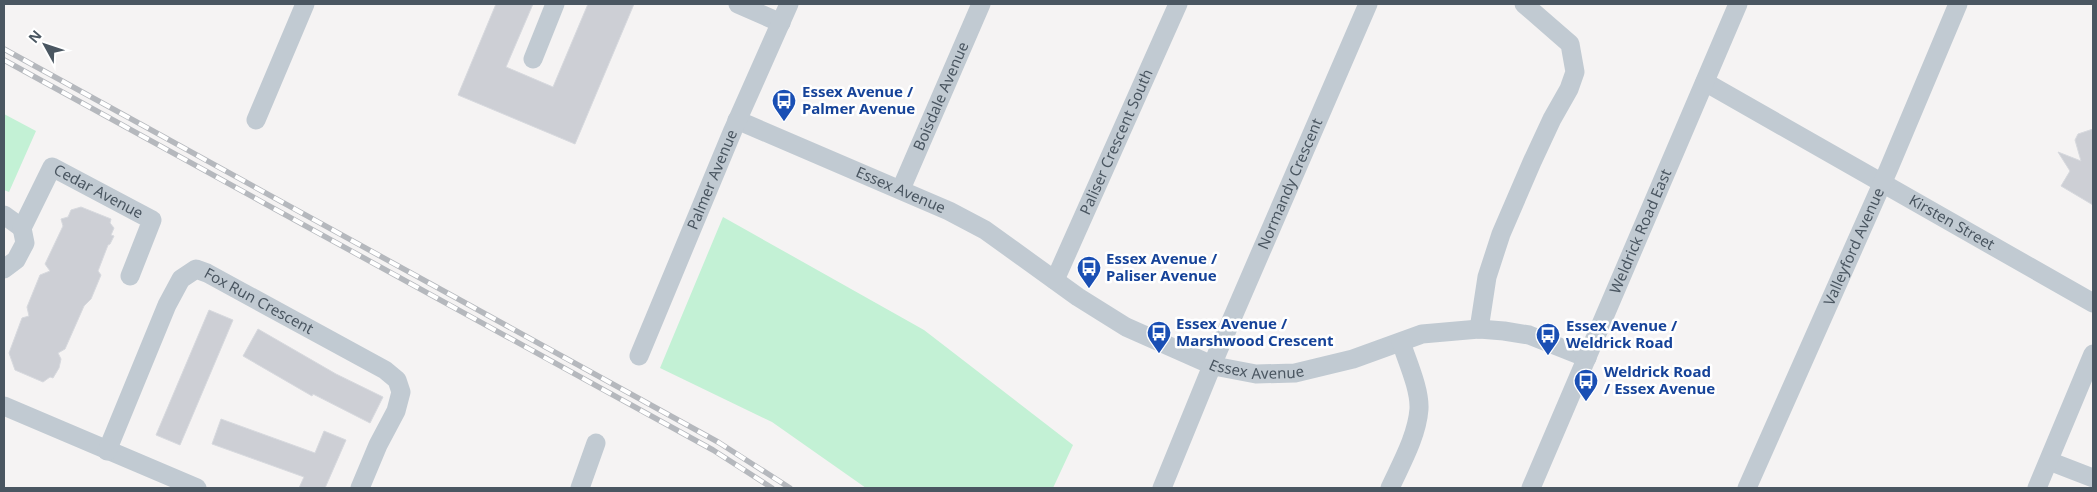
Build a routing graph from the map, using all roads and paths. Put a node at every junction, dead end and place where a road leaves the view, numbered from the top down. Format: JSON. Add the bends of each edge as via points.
{"nodes":[{"id":1,"x":305,"y":4,"type":"edge"},
{"id":2,"x":555,"y":4,"type":"edge"},
{"id":3,"x":738,"y":4,"type":"edge"},
{"id":4,"x":789,"y":4,"type":"edge"},
{"id":5,"x":981,"y":4,"type":"edge"},
{"id":6,"x":1178,"y":4,"type":"edge"},
{"id":7,"x":1368,"y":4,"type":"edge"},
{"id":8,"x":1524,"y":4,"type":"edge"},
{"id":9,"x":1738,"y":4,"type":"edge"},
{"id":10,"x":1958,"y":4,"type":"edge"},
{"id":11,"x":781,"y":23,"type":"junction"},
{"id":12,"x":532,"y":59,"type":"dead end"},
{"id":13,"x":1705,"y":82,"type":"junction"},
{"id":14,"x":256,"y":120,"type":"dead end"},
{"id":15,"x":737,"y":120,"type":"junction"},
{"id":16,"x":1881,"y":183,"type":"junction"},
{"id":17,"x":901,"y":189,"type":"junction"},
{"id":18,"x":4,"y":215,"type":"edge"},
{"id":19,"x":22,"y":228,"type":"junction"},
{"id":20,"x":4,"y":269,"type":"edge"},
{"id":21,"x":130,"y":276,"type":"dead end"},
{"id":22,"x":1055,"y":280,"type":"junction"},
{"id":23,"x":2093,"y":303,"type":"edge"},
{"id":24,"x":1479,"y":329,"type":"junction"},
{"id":25,"x":1401,"y":342,"type":"junction"},
{"id":26,"x":2093,"y":354,"type":"edge"},
{"id":27,"x":639,"y":356,"type":"dead end"},
{"id":28,"x":1587,"y":358,"type":"junction"},
{"id":29,"x":1214,"y":366,"type":"junction"},
{"id":30,"x":4,"y":406,"type":"edge"},
{"id":31,"x":596,"y":443,"type":"dead end"},
{"id":32,"x":107,"y":451,"type":"junction"},
{"id":33,"x":2049,"y":461,"type":"junction"},
{"id":34,"x":2093,"y":478,"type":"edge"},
{"id":35,"x":197,"y":488,"type":"edge"},
{"id":36,"x":360,"y":488,"type":"edge"},
{"id":37,"x":580,"y":488,"type":"edge"},
{"id":38,"x":1162,"y":488,"type":"edge"},
{"id":39,"x":1390,"y":488,"type":"edge"},
{"id":40,"x":1531,"y":488,"type":"edge"},
{"id":41,"x":1747,"y":488,"type":"edge"},
{"id":42,"x":2037,"y":488,"type":"edge"}],
"edges":[{"from":1,"to":14,"type":"street"},
{"from":2,"to":12,"type":"street"},
{"from":3,"to":11,"type":"street"},
{"from":4,"to":11,"type":"street","name":"Palmer Avenue"},
{"from":5,"to":17,"type":"street","name":"Boisdale Avenue"},
{"from":6,"to":22,"type":"street","name":"Paliser Crescent South"},
{"from":7,"to":29,"type":"street","name":"Normandy Crescent"},
{"from":8,"to":24,"type":"street","via":[[1570,44],[1576,72],[1501,234],[1487,277]]},
{"from":9,"to":13,"type":"street","name":"Weldrick Road East"},
{"from":10,"to":16,"type":"street","name":"Valleyford Avenue"},
{"from":11,"to":15,"type":"street","name":"Palmer Avenue"},
{"from":13,"to":16,"type":"street","name":"Kirsten Street"},
{"from":13,"to":28,"type":"street","name":"Weldrick Road East"},
{"from":15,"to":17,"type":"street","name":"Essex Avenue"},
{"from":15,"to":27,"type":"street","name":"Palmer Avenue"},
{"from":16,"to":23,"type":"street","name":"Kirsten Street"},
{"from":16,"to":41,"type":"street","name":"Valleyford Avenue"},
{"from":17,"to":22,"type":"street","name":"Essex Avenue","via":[[985,230]]},
{"from":18,"to":19,"type":"street"},
{"from":19,"to":20,"type":"street","name":"Cedar Avenue","via":[[25,243],[16,260]]},
{"from":19,"to":21,"type":"street","name":"Cedar Avenue","via":[[52,167],[152,220]]},
{"from":22,"to":29,"type":"street","name":"Essex Avenue","via":[[1126,327]]},
{"from":24,"to":25,"type":"street","name":"Essex Avenue","via":[[1422,334]]},
{"from":24,"to":28,"type":"street","name":"Essex Avenue","via":[[1530,335]]},
{"from":25,"to":29,"type":"street","name":"Essex Avenue","via":[[1354,359],[1295,373],[1256,374]]},
{"from":25,"to":39,"type":"street","via":[[1419,408],[1414,430]]},
{"from":26,"to":33,"type":"street"},
{"from":28,"to":40,"type":"street","name":"Weldrick Road East"},
{"from":29,"to":38,"type":"street","name":"Normandy Crescent"},
{"from":30,"to":32,"type":"street"},
{"from":31,"to":37,"type":"street"},
{"from":32,"to":35,"type":"street"},
{"from":32,"to":36,"type":"street","name":"Fox Run Crescent","via":[[167,305],[181,279],[196,269],[385,370],[397,380],[401,392],[396,411]]},
{"from":33,"to":34,"type":"street"},
{"from":33,"to":42,"type":"street"}]}
